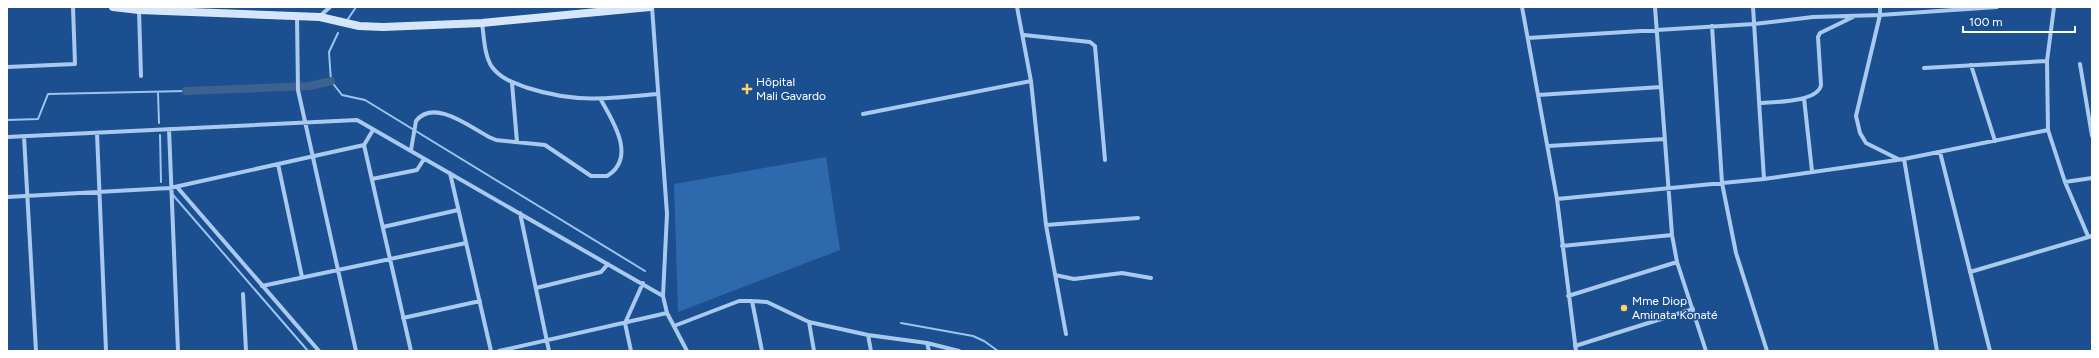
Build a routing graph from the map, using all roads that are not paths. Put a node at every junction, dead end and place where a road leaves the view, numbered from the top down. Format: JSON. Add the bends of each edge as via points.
{"nodes":[{"id":1,"x":73,"y":7,"type":"edge"},
{"id":2,"x":113,"y":7,"type":"edge"},
{"id":3,"x":330,"y":7,"type":"edge"},
{"id":4,"x":651,"y":7,"type":"edge"},
{"id":5,"x":1017,"y":7,"type":"edge"},
{"id":6,"x":1522,"y":7,"type":"edge"},
{"id":7,"x":1655,"y":7,"type":"edge"},
{"id":8,"x":1753,"y":7,"type":"edge"},
{"id":9,"x":1880,"y":7,"type":"edge"},
{"id":10,"x":1997,"y":7,"type":"edge"},
{"id":11,"x":2054,"y":7,"type":"edge"},
{"id":12,"x":139,"y":10,"type":"junction"},
{"id":13,"x":588,"y":10,"type":"edge"},
{"id":14,"x":1880,"y":15,"type":"junction"},
{"id":15,"x":296,"y":16,"type":"junction"},
{"id":16,"x":1855,"y":16,"type":"junction"},
{"id":17,"x":320,"y":17,"type":"junction"},
{"id":18,"x":482,"y":22,"type":"junction"},
{"id":19,"x":1754,"y":24,"type":"junction"},
{"id":20,"x":1712,"y":26,"type":"junction"},
{"id":21,"x":1657,"y":30,"type":"junction"},
{"id":22,"x":1024,"y":35,"type":"junction"},
{"id":23,"x":1528,"y":38,"type":"junction"},
{"id":24,"x":2048,"y":61,"type":"junction"},
{"id":25,"x":2080,"y":64,"type":"dead end"},
{"id":26,"x":1971,"y":65,"type":"junction"},
{"id":27,"x":7,"y":67,"type":"edge"},
{"id":28,"x":1924,"y":68,"type":"dead end"},
{"id":29,"x":141,"y":76,"type":"dead end"},
{"id":30,"x":1030,"y":81,"type":"junction"},
{"id":31,"x":512,"y":83,"type":"junction"},
{"id":32,"x":1661,"y":88,"type":"junction"},
{"id":33,"x":657,"y":94,"type":"junction"},
{"id":34,"x":1538,"y":95,"type":"junction"},
{"id":35,"x":1804,"y":98,"type":"junction"},
{"id":36,"x":601,"y":100,"type":"junction"},
{"id":37,"x":1759,"y":103,"type":"junction"},
{"id":38,"x":863,"y":114,"type":"dead end"},
{"id":39,"x":305,"y":122,"type":"junction"},
{"id":40,"x":169,"y":129,"type":"junction"},
{"id":41,"x":373,"y":130,"type":"junction"},
{"id":42,"x":2048,"y":130,"type":"junction"},
{"id":43,"x":97,"y":133,"type":"junction"},
{"id":44,"x":24,"y":136,"type":"junction"},
{"id":45,"x":2092,"y":136,"type":"edge"},
{"id":46,"x":7,"y":137,"type":"edge"},
{"id":47,"x":1665,"y":139,"type":"junction"},
{"id":48,"x":1995,"y":141,"type":"junction"},
{"id":49,"x":517,"y":142,"type":"junction"},
{"id":50,"x":364,"y":145,"type":"junction"},
{"id":51,"x":1548,"y":146,"type":"junction"},
{"id":52,"x":410,"y":150,"type":"junction"},
{"id":53,"x":1940,"y":152,"type":"junction"},
{"id":54,"x":313,"y":156,"type":"junction"},
{"id":55,"x":424,"y":159,"type":"junction"},
{"id":56,"x":1904,"y":159,"type":"junction"},
{"id":57,"x":1105,"y":160,"type":"dead end"},
{"id":58,"x":1898,"y":160,"type":"junction"},
{"id":59,"x":278,"y":164,"type":"junction"},
{"id":60,"x":1812,"y":171,"type":"junction"},
{"id":61,"x":450,"y":173,"type":"junction"},
{"id":62,"x":372,"y":178,"type":"junction"},
{"id":63,"x":2092,"y":178,"type":"edge"},
{"id":64,"x":1764,"y":179,"type":"junction"},
{"id":65,"x":2065,"y":182,"type":"junction"},
{"id":66,"x":1722,"y":183,"type":"junction"},
{"id":67,"x":177,"y":187,"type":"junction"},
{"id":68,"x":170,"y":188,"type":"junction"},
{"id":69,"x":1668,"y":188,"type":"junction"},
{"id":70,"x":99,"y":192,"type":"junction"},
{"id":71,"x":28,"y":196,"type":"junction"},
{"id":72,"x":7,"y":197,"type":"edge"},
{"id":73,"x":1557,"y":199,"type":"junction"},
{"id":74,"x":458,"y":210,"type":"junction"},
{"id":75,"x":520,"y":213,"type":"junction"},
{"id":76,"x":1138,"y":218,"type":"dead end"},
{"id":77,"x":1046,"y":225,"type":"junction"},
{"id":78,"x":383,"y":228,"type":"junction"},
{"id":79,"x":1672,"y":235,"type":"junction"},
{"id":80,"x":2090,"y":236,"type":"edge"},
{"id":81,"x":466,"y":243,"type":"junction"},
{"id":82,"x":1562,"y":246,"type":"junction"},
{"id":83,"x":390,"y":258,"type":"junction"},
{"id":84,"x":1678,"y":262,"type":"junction"},
{"id":85,"x":608,"y":264,"type":"junction"},
{"id":86,"x":338,"y":269,"type":"junction"},
{"id":87,"x":1970,"y":272,"type":"junction"},
{"id":88,"x":1055,"y":275,"type":"junction"},
{"id":89,"x":302,"y":277,"type":"junction"},
{"id":90,"x":1151,"y":278,"type":"dead end"},
{"id":91,"x":643,"y":283,"type":"junction"},
{"id":92,"x":262,"y":286,"type":"junction"},
{"id":93,"x":536,"y":288,"type":"junction"},
{"id":94,"x":243,"y":294,"type":"dead end"},
{"id":95,"x":663,"y":296,"type":"junction"},
{"id":96,"x":1568,"y":296,"type":"junction"},
{"id":97,"x":752,"y":301,"type":"junction"},
{"id":98,"x":480,"y":302,"type":"junction"},
{"id":99,"x":1693,"y":309,"type":"junction"},
{"id":100,"x":667,"y":313,"type":"junction"},
{"id":101,"x":404,"y":318,"type":"junction"},
{"id":102,"x":809,"y":322,"type":"junction"},
{"id":103,"x":625,"y":323,"type":"junction"},
{"id":104,"x":674,"y":326,"type":"junction"},
{"id":105,"x":1066,"y":334,"type":"dead end"},
{"id":106,"x":868,"y":335,"type":"junction"},
{"id":107,"x":547,"y":340,"type":"junction"},
{"id":108,"x":928,"y":343,"type":"junction"},
{"id":109,"x":1576,"y":348,"type":"edge"},
{"id":110,"x":953,"y":350,"type":"edge"},
{"id":111,"x":36,"y":351,"type":"edge"},
{"id":112,"x":106,"y":351,"type":"edge"},
{"id":113,"x":178,"y":351,"type":"edge"},
{"id":114,"x":246,"y":351,"type":"edge"},
{"id":115,"x":318,"y":351,"type":"edge"},
{"id":116,"x":356,"y":351,"type":"edge"},
{"id":117,"x":411,"y":351,"type":"edge"},
{"id":118,"x":491,"y":351,"type":"edge"},
{"id":119,"x":499,"y":351,"type":"edge"},
{"id":120,"x":549,"y":351,"type":"edge"},
{"id":121,"x":631,"y":351,"type":"edge"},
{"id":122,"x":687,"y":351,"type":"edge"},
{"id":123,"x":762,"y":351,"type":"edge"},
{"id":124,"x":814,"y":351,"type":"edge"},
{"id":125,"x":871,"y":351,"type":"edge"},
{"id":126,"x":929,"y":351,"type":"edge"},
{"id":127,"x":959,"y":351,"type":"edge"},
{"id":128,"x":1706,"y":351,"type":"edge"},
{"id":129,"x":1767,"y":351,"type":"edge"},
{"id":130,"x":1937,"y":351,"type":"edge"},
{"id":131,"x":1990,"y":351,"type":"edge"}],
"edges":[{"from":1,"to":27,"type":"street","via":[[75,64]]},
{"from":2,"to":12,"type":"street"},
{"from":3,"to":17,"type":"street"},
{"from":4,"to":13,"type":"street"},
{"from":4,"to":33,"type":"street"},
{"from":5,"to":22,"type":"street"},
{"from":6,"to":23,"type":"street"},
{"from":7,"to":21,"type":"street"},
{"from":8,"to":19,"type":"street"},
{"from":9,"to":14,"type":"street"},
{"from":10,"to":14,"type":"street"},
{"from":11,"to":24,"type":"street"},
{"from":12,"to":15,"type":"street"},
{"from":12,"to":29,"type":"street"},
{"from":13,"to":18,"type":"street"},
{"from":14,"to":16,"type":"street"},
{"from":14,"to":58,"type":"street","via":[[1856,116],[1860,133],[1866,143]]},
{"from":15,"to":17,"type":"street"},
{"from":15,"to":39,"type":"street","via":[[298,90]]},
{"from":16,"to":19,"type":"street","via":[[1813,17]]},
{"from":16,"to":35,"type":"street","via":[[1820,33],[1820,90],[1817,94]]},
{"from":17,"to":18,"type":"street","via":[[355,25],[382,27]]},
{"from":18,"to":31,"type":"street","via":[[486,51],[491,65],[499,75]]},
{"from":19,"to":20,"type":"street"},
{"from":19,"to":37,"type":"street"},
{"from":20,"to":21,"type":"street"},
{"from":20,"to":66,"type":"street"},
{"from":21,"to":23,"type":"street"},
{"from":21,"to":32,"type":"street"},
{"from":22,"to":30,"type":"street"},
{"from":22,"to":57,"type":"street","via":[[1090,42],[1095,46]]},
{"from":23,"to":34,"type":"street"},
{"from":24,"to":26,"type":"street"},
{"from":24,"to":42,"type":"street"},
{"from":25,"to":45,"type":"street"},
{"from":26,"to":28,"type":"street"},
{"from":26,"to":48,"type":"street"},
{"from":30,"to":38,"type":"street"},
{"from":30,"to":77,"type":"street"},
{"from":31,"to":36,"type":"street","via":[[547,94]]},
{"from":31,"to":49,"type":"street"},
{"from":32,"to":34,"type":"street"},
{"from":32,"to":47,"type":"street"},
{"from":33,"to":36,"type":"street"},
{"from":33,"to":95,"type":"street","via":[[667,214]]},
{"from":34,"to":51,"type":"street"},
{"from":35,"to":37,"type":"street"},
{"from":35,"to":60,"type":"street"},
{"from":36,"to":49,"type":"street","via":[[617,128],[622,149],[619,166],[607,176],[591,176],[545,145]]},
{"from":37,"to":64,"type":"street"},
{"from":39,"to":40,"type":"street"},
{"from":39,"to":41,"type":"street","via":[[357,120]]},
{"from":39,"to":54,"type":"street"},
{"from":40,"to":43,"type":"street"},
{"from":40,"to":68,"type":"street"},
{"from":41,"to":50,"type":"street"},
{"from":41,"to":52,"type":"street"},
{"from":42,"to":48,"type":"street"},
{"from":42,"to":65,"type":"street"},
{"from":43,"to":44,"type":"street"},
{"from":43,"to":70,"type":"street"},
{"from":44,"to":46,"type":"street"},
{"from":44,"to":71,"type":"street"},
{"from":47,"to":51,"type":"street"},
{"from":47,"to":69,"type":"street"},
{"from":48,"to":53,"type":"street"},
{"from":49,"to":52,"type":"street","via":[[496,140],[441,111],[429,112],[416,121]]},
{"from":50,"to":54,"type":"street"},
{"from":50,"to":62,"type":"street"},
{"from":51,"to":73,"type":"street"},
{"from":52,"to":55,"type":"street"},
{"from":53,"to":56,"type":"street"},
{"from":53,"to":87,"type":"street"},
{"from":54,"to":59,"type":"street"},
{"from":54,"to":86,"type":"street"},
{"from":55,"to":61,"type":"street"},
{"from":55,"to":62,"type":"street","via":[[418,170]]},
{"from":56,"to":58,"type":"street"},
{"from":56,"to":130,"type":"street"},
{"from":58,"to":60,"type":"street"},
{"from":59,"to":67,"type":"street"},
{"from":59,"to":89,"type":"street"},
{"from":60,"to":64,"type":"street"},
{"from":61,"to":74,"type":"street"},
{"from":61,"to":75,"type":"street"},
{"from":62,"to":78,"type":"street"},
{"from":63,"to":65,"type":"street"},
{"from":64,"to":66,"type":"street"},
{"from":65,"to":80,"type":"street"},
{"from":66,"to":69,"type":"street"},
{"from":66,"to":129,"type":"street","via":[[1736,253]]},
{"from":67,"to":68,"type":"street"},
{"from":67,"to":92,"type":"street"},
{"from":68,"to":70,"type":"street"},
{"from":68,"to":113,"type":"street"},
{"from":69,"to":73,"type":"street"},
{"from":69,"to":79,"type":"street"},
{"from":70,"to":71,"type":"street"},
{"from":70,"to":112,"type":"street"},
{"from":71,"to":72,"type":"street"},
{"from":71,"to":111,"type":"street"},
{"from":73,"to":82,"type":"street"},
{"from":74,"to":78,"type":"street"},
{"from":74,"to":81,"type":"street"},
{"from":75,"to":85,"type":"street"},
{"from":75,"to":93,"type":"street"},
{"from":76,"to":77,"type":"street"},
{"from":77,"to":88,"type":"street"},
{"from":78,"to":83,"type":"street"},
{"from":79,"to":82,"type":"street"},
{"from":79,"to":84,"type":"street"},
{"from":80,"to":87,"type":"street"},
{"from":81,"to":83,"type":"street"},
{"from":81,"to":98,"type":"street"},
{"from":82,"to":96,"type":"street"},
{"from":83,"to":86,"type":"street"},
{"from":83,"to":101,"type":"street"},
{"from":84,"to":96,"type":"street"},
{"from":84,"to":99,"type":"street"},
{"from":85,"to":91,"type":"street"},
{"from":85,"to":93,"type":"street","via":[[600,272]]},
{"from":86,"to":89,"type":"street"},
{"from":86,"to":116,"type":"street"},
{"from":87,"to":131,"type":"street"},
{"from":88,"to":90,"type":"street","via":[[1074,279],[1122,273]]},
{"from":88,"to":105,"type":"street"},
{"from":89,"to":92,"type":"street"},
{"from":91,"to":95,"type":"street"},
{"from":91,"to":103,"type":"street"},
{"from":92,"to":115,"type":"street"},
{"from":93,"to":107,"type":"street"},
{"from":94,"to":114,"type":"street"},
{"from":95,"to":100,"type":"street"},
{"from":96,"to":109,"type":"street"},
{"from":97,"to":102,"type":"street","via":[[766,302]]},
{"from":97,"to":104,"type":"street","via":[[739,300]]},
{"from":97,"to":123,"type":"street"},
{"from":98,"to":101,"type":"street"},
{"from":98,"to":118,"type":"street"},
{"from":99,"to":109,"type":"street"},
{"from":99,"to":128,"type":"street"},
{"from":100,"to":103,"type":"street"},
{"from":100,"to":104,"type":"street"},
{"from":101,"to":117,"type":"street"},
{"from":102,"to":106,"type":"street"},
{"from":102,"to":124,"type":"street"},
{"from":103,"to":107,"type":"street"},
{"from":103,"to":121,"type":"street"},
{"from":104,"to":122,"type":"street"},
{"from":106,"to":108,"type":"street"},
{"from":106,"to":125,"type":"street"},
{"from":107,"to":119,"type":"street"},
{"from":107,"to":120,"type":"street"},
{"from":108,"to":110,"type":"street"},
{"from":108,"to":126,"type":"street"},
{"from":110,"to":127,"type":"street"}]}
